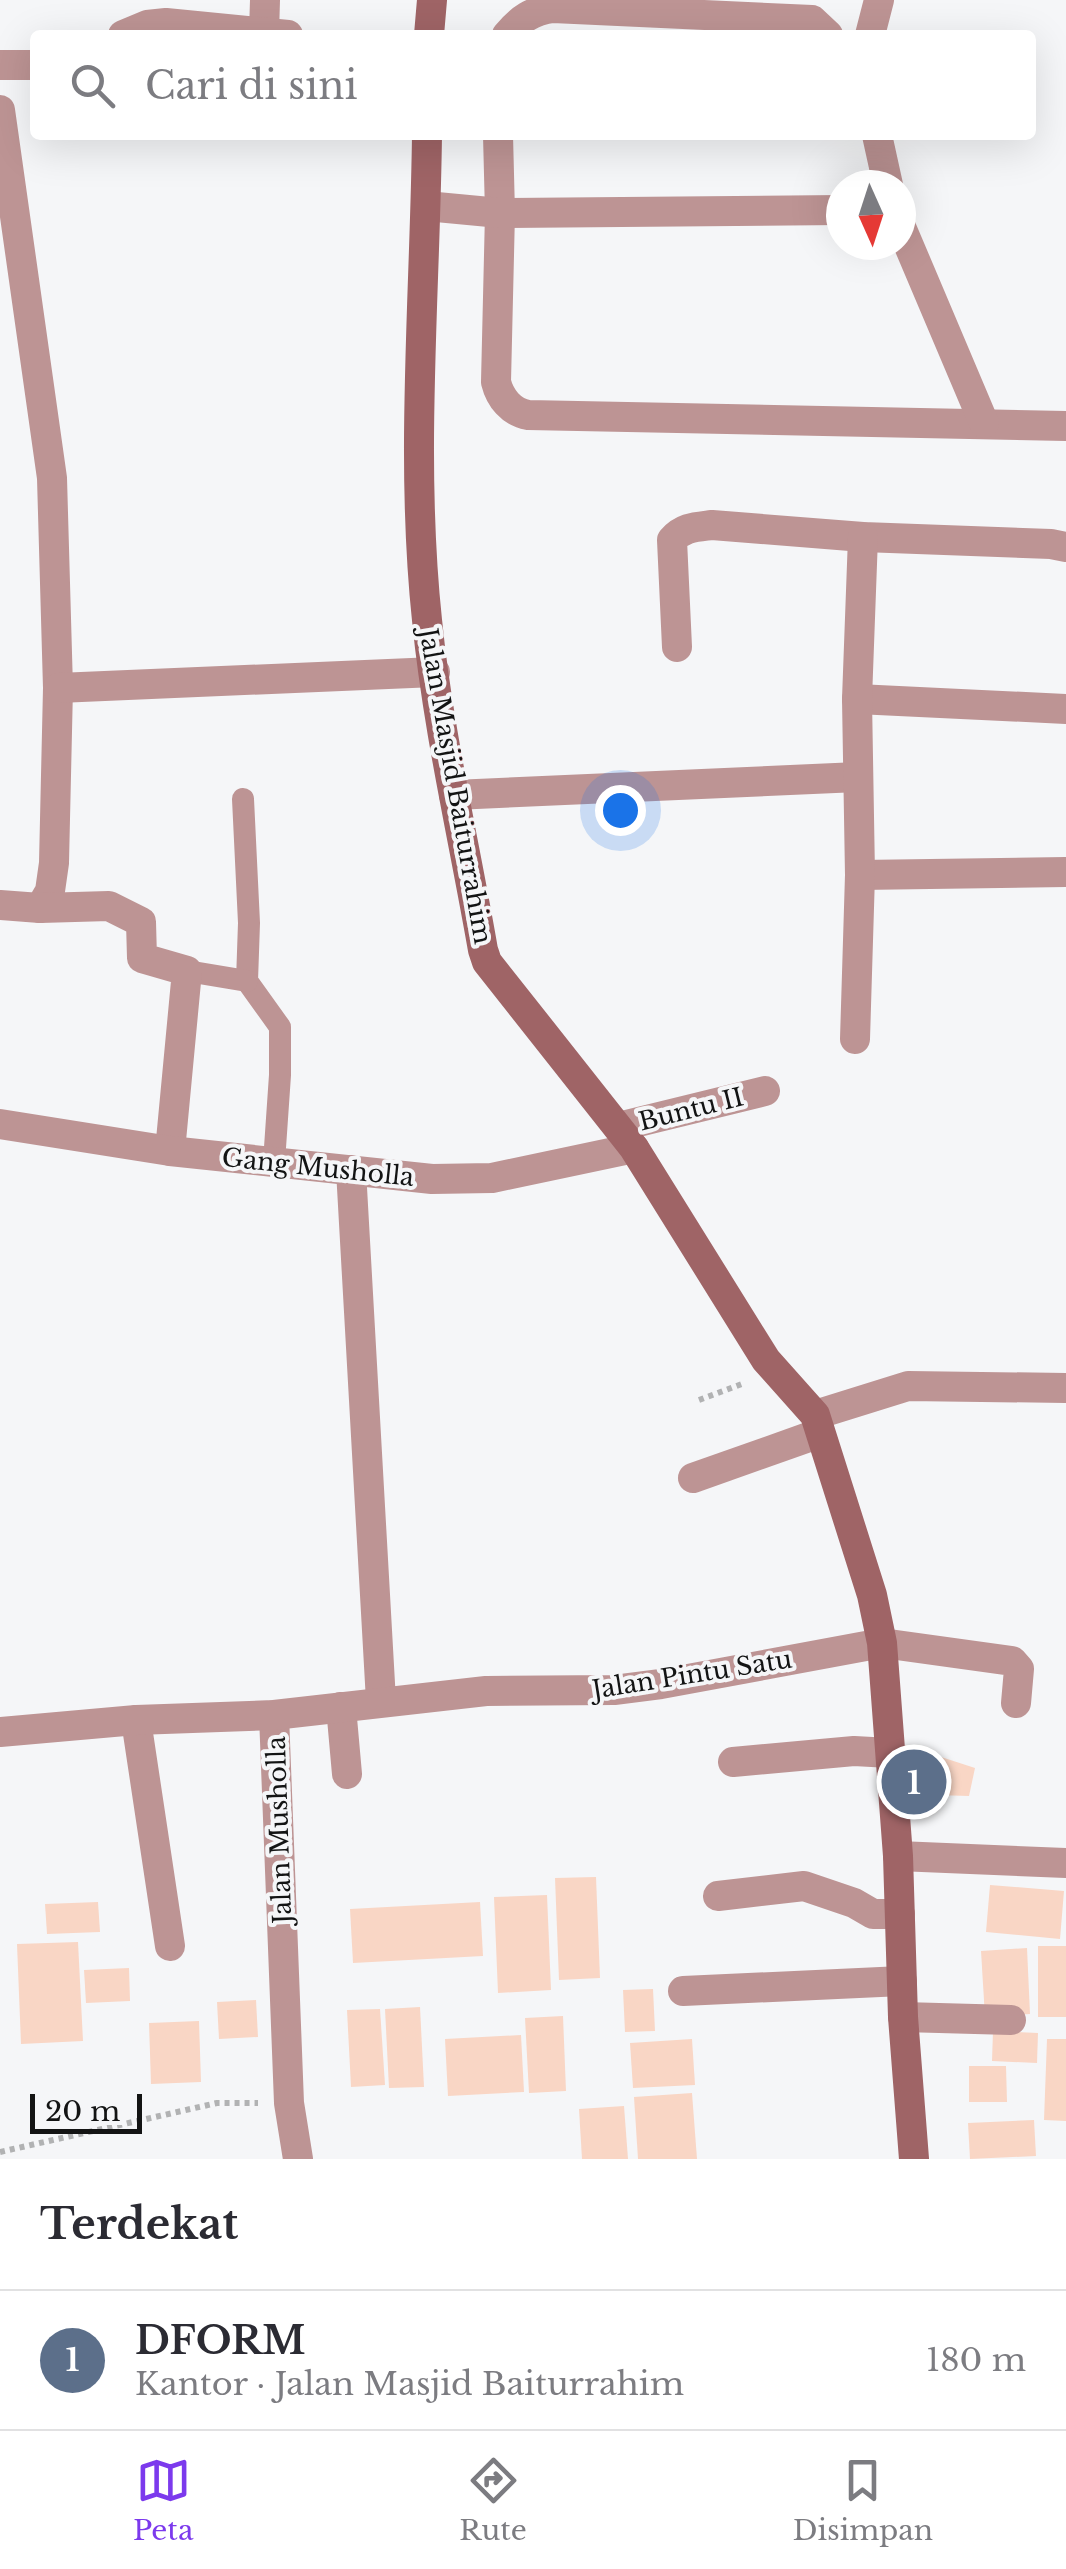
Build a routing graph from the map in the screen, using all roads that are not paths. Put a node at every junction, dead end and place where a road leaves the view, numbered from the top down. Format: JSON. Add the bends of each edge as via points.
{"nodes":[{"id":1,"x":265,"y":0,"type":"edge"},
{"id":2,"x":432,"y":0,"type":"edge"},
{"id":3,"x":879,"y":0,"type":"edge"},
{"id":4,"x":818,"y":18,"type":"edge"},
{"id":5,"x":137,"y":30,"type":"edge"},
{"id":6,"x":239,"y":30,"type":"edge"},
{"id":7,"x":275,"y":30,"type":"edge"},
{"id":8,"x":429,"y":30,"type":"edge"},
{"id":9,"x":511,"y":30,"type":"edge"},
{"id":10,"x":871,"y":30,"type":"edge"},
{"id":11,"x":30,"y":64,"type":"edge"},
{"id":12,"x":0,"y":65,"type":"edge"},
{"id":13,"x":0,"y":110,"type":"edge"},
{"id":14,"x":427,"y":140,"type":"edge"},
{"id":15,"x":498,"y":140,"type":"edge"},
{"id":16,"x":878,"y":140,"type":"edge"},
{"id":17,"x":885,"y":170,"type":"edge"},
{"id":18,"x":426,"y":206,"type":"junction"},
{"id":19,"x":826,"y":210,"type":"edge"},
{"id":20,"x":500,"y":213,"type":"junction"},
{"id":21,"x":915,"y":260,"type":"edge"},
{"id":22,"x":984,"y":423,"type":"junction"},
{"id":23,"x":1066,"y":426,"type":"edge"},
{"id":24,"x":863,"y":537,"type":"junction"},
{"id":25,"x":1066,"y":546,"type":"edge"},
{"id":26,"x":677,"y":647,"type":"dead end"},
{"id":27,"x":435,"y":672,"type":"junction"},
{"id":28,"x":58,"y":688,"type":"junction"},
{"id":29,"x":858,"y":700,"type":"junction"},
{"id":30,"x":1066,"y":708,"type":"edge"},
{"id":31,"x":858,"y":777,"type":"junction"},
{"id":32,"x":454,"y":796,"type":"junction"},
{"id":33,"x":243,"y":799,"type":"dead end"},
{"id":34,"x":1066,"y":872,"type":"edge"},
{"id":35,"x":860,"y":875,"type":"junction"},
{"id":36,"x":0,"y":905,"type":"edge"},
{"id":37,"x":40,"y":908,"type":"junction"},
{"id":38,"x":187,"y":972,"type":"junction"},
{"id":39,"x":247,"y":981,"type":"junction"},
{"id":40,"x":855,"y":1039,"type":"dead end"},
{"id":41,"x":765,"y":1091,"type":"dead end"},
{"id":42,"x":0,"y":1124,"type":"edge"},
{"id":43,"x":626,"y":1138,"type":"junction"},
{"id":44,"x":170,"y":1151,"type":"junction"},
{"id":45,"x":274,"y":1162,"type":"junction"},
{"id":46,"x":351,"y":1170,"type":"junction"},
{"id":47,"x":1066,"y":1388,"type":"edge"},
{"id":48,"x":818,"y":1424,"type":"junction"},
{"id":49,"x":692,"y":1478,"type":"dead end"},
{"id":50,"x":882,"y":1642,"type":"junction"},
{"id":51,"x":381,"y":1702,"type":"junction"},
{"id":52,"x":1016,"y":1703,"type":"dead end"},
{"id":53,"x":341,"y":1707,"type":"junction"},
{"id":54,"x":274,"y":1715,"type":"junction"},
{"id":55,"x":136,"y":1720,"type":"junction"},
{"id":56,"x":0,"y":1732,"type":"edge"},
{"id":57,"x":890,"y":1753,"type":"junction"},
{"id":58,"x":733,"y":1762,"type":"dead end"},
{"id":59,"x":347,"y":1774,"type":"dead end"},
{"id":60,"x":898,"y":1856,"type":"junction"},
{"id":61,"x":1066,"y":1863,"type":"edge"},
{"id":62,"x":718,"y":1896,"type":"dead end"},
{"id":63,"x":900,"y":1914,"type":"junction"},
{"id":64,"x":170,"y":1946,"type":"dead end"},
{"id":65,"x":902,"y":1982,"type":"junction"},
{"id":66,"x":683,"y":1991,"type":"dead end"},
{"id":67,"x":903,"y":2017,"type":"junction"},
{"id":68,"x":1012,"y":2020,"type":"dead end"},
{"id":69,"x":298,"y":2159,"type":"edge"},
{"id":70,"x":914,"y":2159,"type":"edge"}],
"edges":[{"from":1,"to":7,"type":"street"},
{"from":2,"to":8,"type":"street"},
{"from":3,"to":10,"type":"street"},
{"from":4,"to":9,"type":"street","via":[[553,8]]},
{"from":5,"to":6,"type":"street","via":[[166,22]]},
{"from":11,"to":12,"type":"street"},
{"from":13,"to":28,"type":"street","via":[[52,478]]},
{"from":14,"to":18,"type":"street","name":"Jalan Masjid Baiturrahim"},
{"from":15,"to":20,"type":"street"},
{"from":16,"to":17,"type":"street"},
{"from":18,"to":20,"type":"street"},
{"from":18,"to":27,"type":"street","name":"Jalan Masjid Baiturrahim","via":[[420,516]]},
{"from":19,"to":20,"type":"street"},
{"from":20,"to":22,"type":"street","via":[[496,382],[520,414]]},
{"from":21,"to":22,"type":"street"},
{"from":22,"to":23,"type":"street"},
{"from":24,"to":25,"type":"street"},
{"from":24,"to":26,"type":"street","via":[[712,526],[680,532],[672,540]]},
{"from":24,"to":29,"type":"street"},
{"from":27,"to":28,"type":"street"},
{"from":27,"to":32,"type":"street","name":"Jalan Masjid Baiturrahim"},
{"from":28,"to":37,"type":"street","via":[[54,864]]},
{"from":29,"to":30,"type":"street"},
{"from":29,"to":31,"type":"street"},
{"from":31,"to":32,"type":"street"},
{"from":31,"to":35,"type":"street"},
{"from":32,"to":43,"type":"street","name":"Jalan Masjid Baiturrahim","via":[[487,962]]},
{"from":33,"to":39,"type":"lane"},
{"from":34,"to":35,"type":"street"},
{"from":35,"to":40,"type":"street"},
{"from":36,"to":37,"type":"street"},
{"from":37,"to":38,"type":"street","via":[[123,911],[141,922],[142,958]]},
{"from":38,"to":39,"type":"lane"},
{"from":38,"to":44,"type":"street"},
{"from":39,"to":45,"type":"lane","via":[[280,1027]]},
{"from":41,"to":43,"type":"street","name":"Buntu II"},
{"from":42,"to":44,"type":"street","name":"Gang Musholla"},
{"from":43,"to":46,"type":"street","name":"Gang Musholla","via":[[492,1178]]},
{"from":43,"to":48,"type":"street","name":"Jalan Masjid Baiturrahim","via":[[756,1344]]},
{"from":44,"to":45,"type":"street","name":"Gang Musholla"},
{"from":45,"to":46,"type":"street","name":"Gang Musholla"},
{"from":46,"to":51,"type":"street"},
{"from":47,"to":48,"type":"street","via":[[908,1386]]},
{"from":48,"to":49,"type":"street"},
{"from":48,"to":50,"type":"street","name":"Jalan Masjid Baiturrahim"},
{"from":50,"to":51,"type":"street","name":"Jalan Pintu Satu","via":[[645,1686]]},
{"from":50,"to":52,"type":"street","name":"Jalan Pintu Satu","via":[[1012,1662],[1019,1669]]},
{"from":50,"to":57,"type":"street","name":"Jalan Masjid Baiturrahim"},
{"from":51,"to":53,"type":"street","name":"Jalan Pintu Satu"},
{"from":53,"to":54,"type":"street","name":"Jalan Pintu Satu"},
{"from":53,"to":59,"type":"street"},
{"from":54,"to":55,"type":"street","name":"Jalan Musholla"},
{"from":54,"to":69,"type":"street","name":"Jalan Musholla","via":[[289,2103]]},
{"from":55,"to":56,"type":"street","name":"Jalan Musholla"},
{"from":55,"to":64,"type":"street"},
{"from":57,"to":58,"type":"street"},
{"from":57,"to":60,"type":"street","name":"Jalan Masjid Baiturrahim"},
{"from":60,"to":61,"type":"street"},
{"from":60,"to":63,"type":"street","name":"Jalan Masjid Baiturrahim"},
{"from":62,"to":63,"type":"street","via":[[804,1886],[873,1914]]},
{"from":63,"to":65,"type":"street","name":"Jalan Masjid Baiturrahim"},
{"from":65,"to":66,"type":"street"},
{"from":65,"to":67,"type":"street","name":"Jalan Masjid Baiturrahim"},
{"from":67,"to":68,"type":"street"},
{"from":67,"to":70,"type":"street","name":"Jalan Masjid Baiturrahim"}]}
